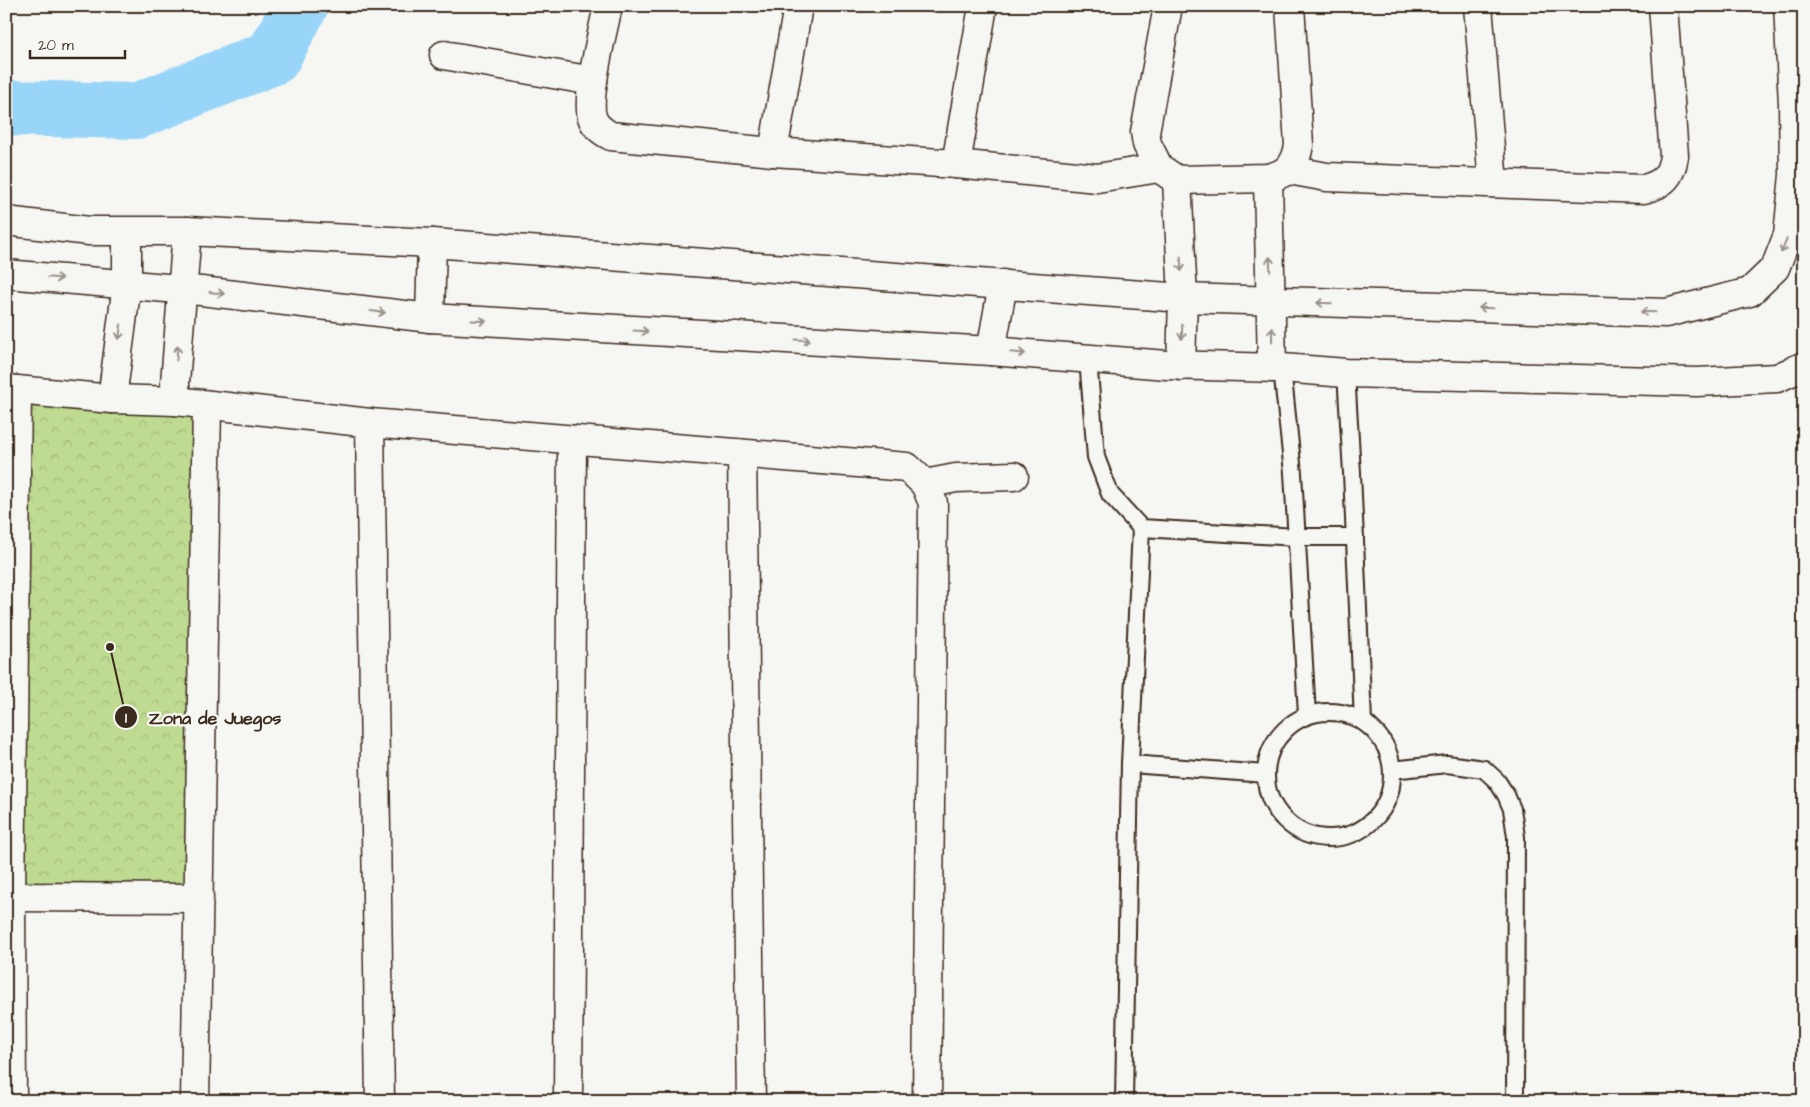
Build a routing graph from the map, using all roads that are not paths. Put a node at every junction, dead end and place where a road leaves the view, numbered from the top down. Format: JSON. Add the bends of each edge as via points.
{"nodes":[{"id":1,"x":608,"y":6,"type":"edge"},
{"id":2,"x":798,"y":6,"type":"edge"},
{"id":3,"x":983,"y":6,"type":"edge"},
{"id":4,"x":1168,"y":6,"type":"edge"},
{"id":5,"x":1290,"y":6,"type":"edge"},
{"id":6,"x":1478,"y":6,"type":"edge"},
{"id":7,"x":1663,"y":6,"type":"edge"},
{"id":8,"x":1788,"y":6,"type":"edge"},
{"id":9,"x":444,"y":55,"type":"dead end"},
{"id":10,"x":593,"y":81,"type":"junction"},
{"id":11,"x":773,"y":152,"type":"junction"},
{"id":12,"x":956,"y":164,"type":"junction"},
{"id":13,"x":1168,"y":174,"type":"junction"},
{"id":14,"x":1278,"y":174,"type":"junction"},
{"id":15,"x":1493,"y":183,"type":"junction"},
{"id":16,"x":6,"y":222,"type":"edge"},
{"id":17,"x":187,"y":231,"type":"junction"},
{"id":18,"x":127,"y":232,"type":"junction"},
{"id":19,"x":432,"y":243,"type":"junction"},
{"id":20,"x":6,"y":274,"type":"edge"},
{"id":21,"x":127,"y":284,"type":"junction"},
{"id":22,"x":1003,"y":284,"type":"junction"},
{"id":23,"x":183,"y":290,"type":"junction"},
{"id":24,"x":1183,"y":298,"type":"junction"},
{"id":25,"x":1271,"y":302,"type":"junction"},
{"id":26,"x":430,"y":318,"type":"junction"},
{"id":27,"x":991,"y":351,"type":"junction"},
{"id":28,"x":1088,"y":359,"type":"junction"},
{"id":29,"x":1181,"y":366,"type":"junction"},
{"id":30,"x":1804,"y":366,"type":"edge"},
{"id":31,"x":1277,"y":368,"type":"junction"},
{"id":32,"x":1346,"y":373,"type":"junction"},
{"id":33,"x":12,"y":390,"type":"edge"},
{"id":34,"x":112,"y":398,"type":"junction"},
{"id":35,"x":176,"y":401,"type":"junction"},
{"id":36,"x":207,"y":405,"type":"junction"},
{"id":37,"x":370,"y":423,"type":"junction"},
{"id":38,"x":572,"y":440,"type":"junction"},
{"id":39,"x":742,"y":454,"type":"junction"},
{"id":40,"x":1014,"y":476,"type":"dead end"},
{"id":41,"x":925,"y":484,"type":"junction"},
{"id":42,"x":1141,"y":528,"type":"junction"},
{"id":43,"x":1297,"y":537,"type":"junction"},
{"id":44,"x":1355,"y":537,"type":"junction"},
{"id":45,"x":1307,"y":715,"type":"junction"},
{"id":46,"x":1363,"y":721,"type":"junction"},
{"id":47,"x":1130,"y":764,"type":"junction"},
{"id":48,"x":1392,"y":770,"type":"junction"},
{"id":49,"x":1266,"y":774,"type":"junction"},
{"id":50,"x":12,"y":897,"type":"junction"},
{"id":51,"x":199,"y":898,"type":"junction"},
{"id":52,"x":12,"y":1101,"type":"edge"},
{"id":53,"x":195,"y":1101,"type":"edge"},
{"id":54,"x":380,"y":1101,"type":"edge"},
{"id":55,"x":568,"y":1101,"type":"edge"},
{"id":56,"x":751,"y":1101,"type":"edge"},
{"id":57,"x":927,"y":1101,"type":"edge"},
{"id":58,"x":1124,"y":1101,"type":"edge"},
{"id":59,"x":1515,"y":1101,"type":"edge"}],
"edges":[{"from":1,"to":10,"type":"street"},
{"from":2,"to":11,"type":"street"},
{"from":3,"to":12,"type":"street"},
{"from":4,"to":13,"type":"street","via":[[1145,132],[1149,150]]},
{"from":5,"to":14,"type":"street","via":[[1299,145],[1294,163]]},
{"from":6,"to":15,"type":"street"},
{"from":7,"to":15,"type":"street","via":[[1674,156],[1666,178],[1657,186],[1644,189]]},
{"from":8,"to":25,"type":"street","one_way":true,"via":[[1794,175],[1788,235],[1775,268],[1750,292],[1666,313]]},
{"from":9,"to":10,"type":"street"},
{"from":10,"to":11,"type":"street","via":[[592,118],[602,131],[611,136]]},
{"from":11,"to":12,"type":"street"},
{"from":12,"to":13,"type":"street","via":[[1097,178]]},
{"from":13,"to":14,"type":"street"},
{"from":13,"to":24,"type":"street","one_way":true},
{"from":14,"to":15,"type":"street"},
{"from":25,"to":14,"type":"street","one_way":true},
{"from":16,"to":18,"type":"street"},
{"from":17,"to":18,"type":"street"},
{"from":17,"to":19,"type":"street"},
{"from":17,"to":23,"type":"street"},
{"from":18,"to":21,"type":"street"},
{"from":19,"to":22,"type":"street"},
{"from":19,"to":26,"type":"street"},
{"from":20,"to":21,"type":"street","one_way":true},
{"from":21,"to":23,"type":"street"},
{"from":21,"to":34,"type":"street","one_way":true},
{"from":22,"to":24,"type":"street"},
{"from":22,"to":27,"type":"street"},
{"from":23,"to":26,"type":"street","one_way":true},
{"from":35,"to":23,"type":"street","one_way":true},
{"from":24,"to":25,"type":"street"},
{"from":24,"to":29,"type":"street","one_way":true},
{"from":31,"to":25,"type":"street","one_way":true},
{"from":26,"to":27,"type":"street","one_way":true},
{"from":27,"to":28,"type":"street","one_way":true},
{"from":28,"to":29,"type":"street"},
{"from":28,"to":42,"type":"lane","via":[[1096,456],[1110,494]]},
{"from":29,"to":31,"type":"street"},
{"from":30,"to":32,"type":"street","via":[[1777,378],[1697,382]]},
{"from":31,"to":32,"type":"street"},
{"from":31,"to":43,"type":"lane","via":[[1293,473]]},
{"from":32,"to":44,"type":"lane"},
{"from":33,"to":34,"type":"street"},
{"from":33,"to":50,"type":"street"},
{"from":34,"to":35,"type":"street"},
{"from":35,"to":36,"type":"street"},
{"from":36,"to":37,"type":"street"},
{"from":36,"to":51,"type":"street"},
{"from":37,"to":38,"type":"street"},
{"from":37,"to":54,"type":"street"},
{"from":38,"to":39,"type":"street"},
{"from":38,"to":55,"type":"street"},
{"from":39,"to":41,"type":"street","via":[[907,467]]},
{"from":39,"to":56,"type":"street"},
{"from":40,"to":41,"type":"street","via":[[956,478]]},
{"from":41,"to":57,"type":"street","via":[[933,503]]},
{"from":42,"to":43,"type":"lane"},
{"from":42,"to":47,"type":"lane"},
{"from":43,"to":44,"type":"lane"},
{"from":43,"to":45,"type":"lane"},
{"from":44,"to":46,"type":"lane"},
{"from":45,"to":46,"type":"lane","via":[[1326,711],[1346,713]]},
{"from":45,"to":49,"type":"lane","via":[[1290,724],[1278,738]]},
{"from":46,"to":48,"type":"lane","via":[[1378,734],[1388,751]]},
{"from":47,"to":49,"type":"lane"},
{"from":47,"to":58,"type":"lane"},
{"from":48,"to":49,"type":"lane","via":[[1391,791],[1383,810],[1369,825],[1352,835],[1331,839],[1311,836],[1293,827],[1278,812],[1269,794]]},
{"from":48,"to":59,"type":"lane","via":[[1447,764],[1484,769],[1497,781],[1512,809],[1516,837]]},
{"from":50,"to":51,"type":"street"},
{"from":50,"to":52,"type":"street"},
{"from":51,"to":53,"type":"street"}]}
